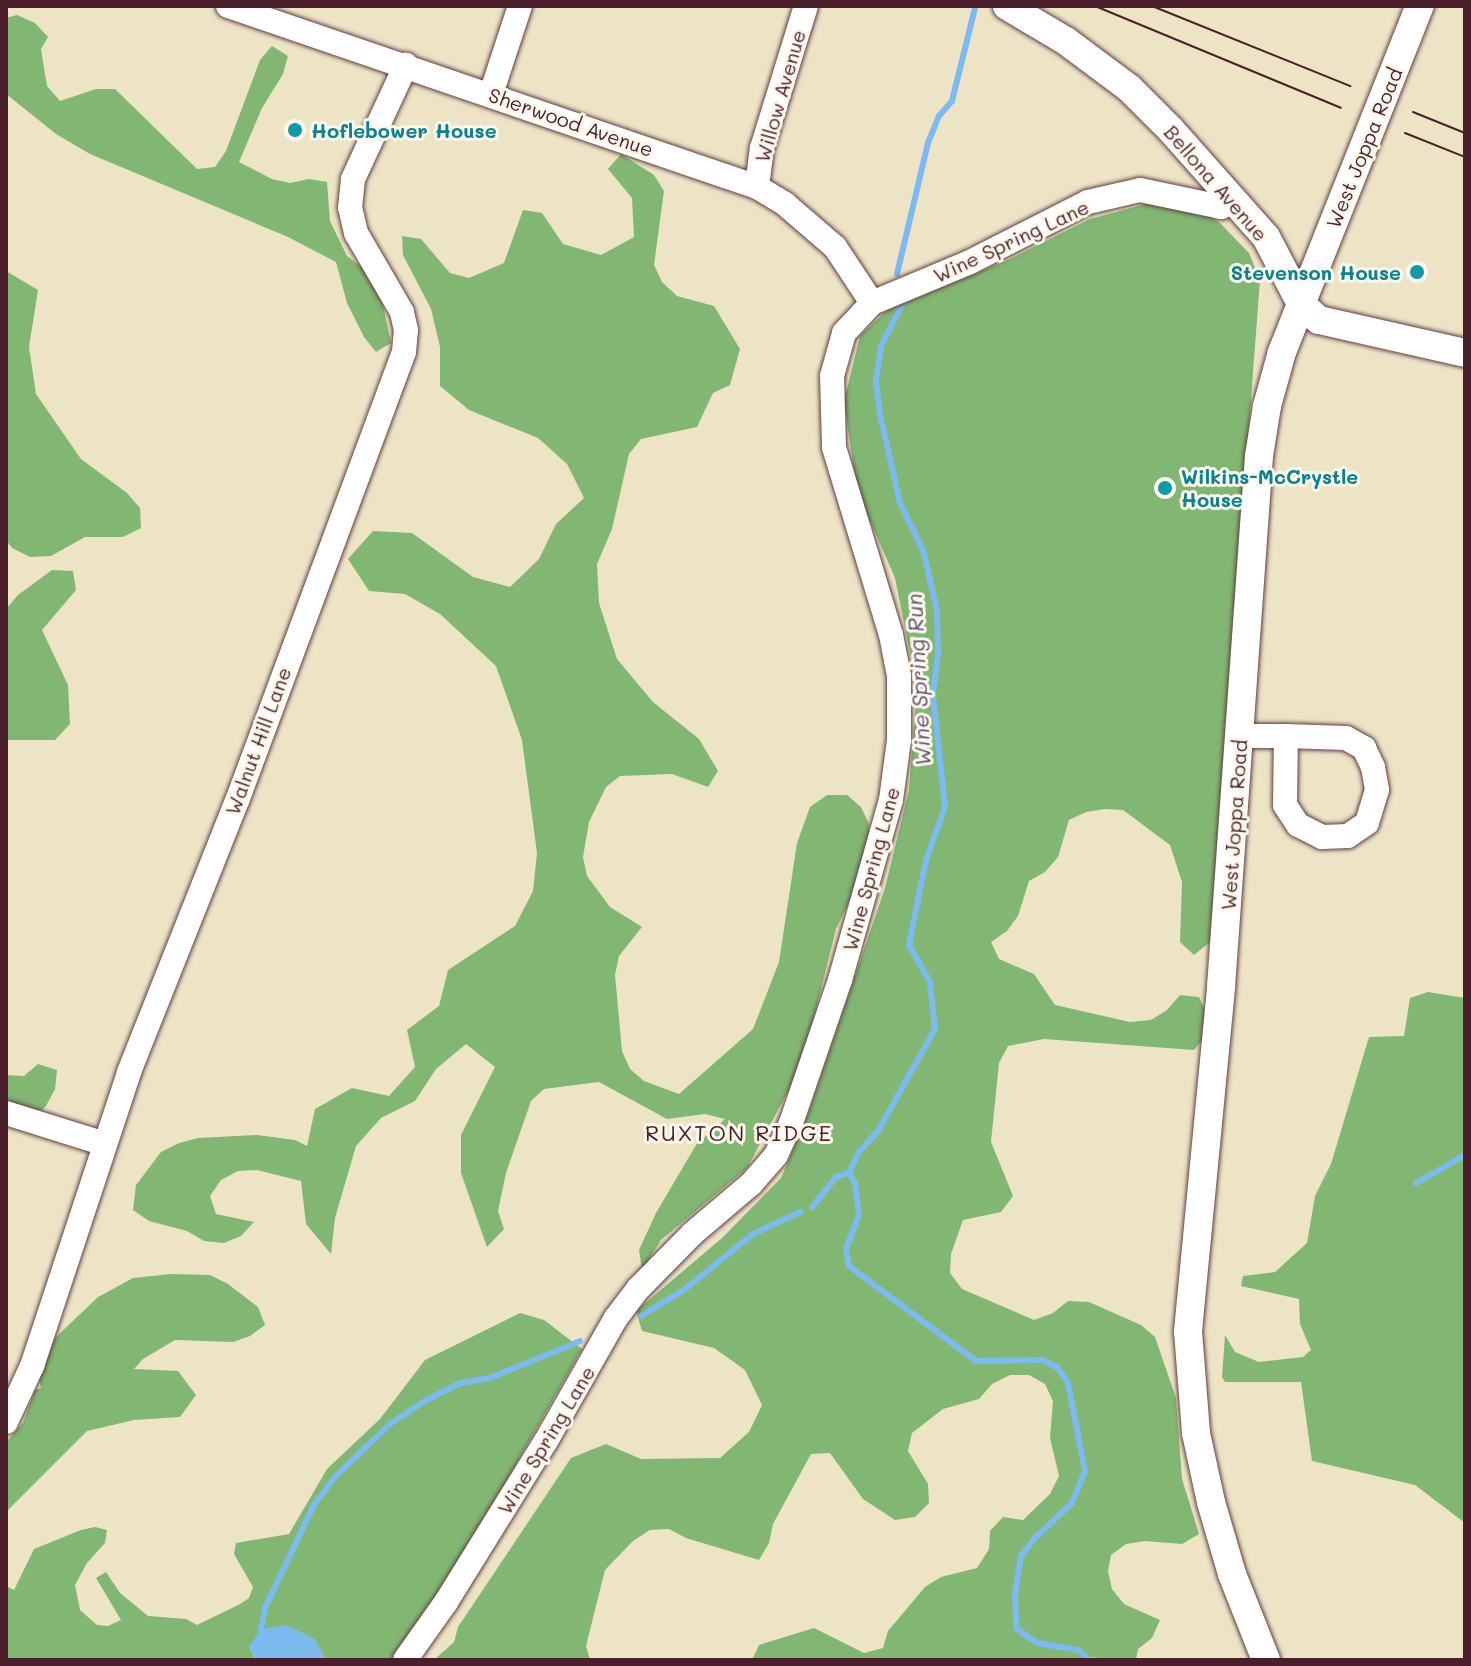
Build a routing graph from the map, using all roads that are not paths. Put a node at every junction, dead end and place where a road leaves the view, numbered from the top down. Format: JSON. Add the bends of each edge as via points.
{"nodes":[{"id":1,"x":228,"y":6,"type":"edge"},
{"id":2,"x":520,"y":6,"type":"edge"},
{"id":3,"x":806,"y":6,"type":"edge"},
{"id":4,"x":1007,"y":6,"type":"edge"},
{"id":5,"x":1420,"y":6,"type":"edge"},
{"id":6,"x":406,"y":65,"type":"junction"},
{"id":7,"x":491,"y":94,"type":"junction"},
{"id":8,"x":757,"y":187,"type":"junction"},
{"id":9,"x":1234,"y":200,"type":"junction"},
{"id":10,"x":872,"y":303,"type":"junction"},
{"id":11,"x":1301,"y":304,"type":"junction"},
{"id":12,"x":1465,"y":353,"type":"edge"},
{"id":13,"x":1240,"y":736,"type":"junction"},
{"id":14,"x":1286,"y":736,"type":"junction"},
{"id":15,"x":6,"y":1113,"type":"edge"},
{"id":16,"x":102,"y":1143,"type":"junction"},
{"id":17,"x":6,"y":1422,"type":"edge"},
{"id":18,"x":405,"y":1660,"type":"edge"},
{"id":19,"x":1266,"y":1660,"type":"edge"}],
"edges":[{"from":1,"to":6,"type":"street","name":"Sherwood Avenue"},
{"from":2,"to":7,"type":"street"},
{"from":3,"to":8,"type":"street","name":"Willow Avenue","via":[[762,148]]},
{"from":4,"to":9,"type":"street","name":"Bellona Avenue","via":[[1129,88]]},
{"from":5,"to":11,"type":"street","name":"West Joppa Road"},
{"from":6,"to":7,"type":"street","name":"Sherwood Avenue"},
{"from":6,"to":16,"type":"street","name":"Walnut Hill Lane","via":[[353,179],[350,208],[356,233],[402,312],[404,352],[237,801]]},
{"from":7,"to":8,"type":"street","name":"Sherwood Avenue"},
{"from":8,"to":10,"type":"street","name":"Sherwood Avenue","via":[[835,247]]},
{"from":9,"to":10,"type":"street","name":"Wine Spring Lane","via":[[1221,207],[1140,190],[1088,202],[970,262]]},
{"from":9,"to":11,"type":"street","name":"Bellona Avenue","via":[[1266,237]]},
{"from":10,"to":18,"type":"street","name":"Wine Spring Lane","via":[[844,333],[832,376],[830,409],[848,503],[891,635],[899,676],[899,740],[894,789],[875,866],[796,1109],[776,1155],[692,1234],[616,1318],[546,1441]]},
{"from":11,"to":12,"type":"street","via":[[1319,320]]},
{"from":11,"to":13,"type":"street","name":"West Joppa Road","via":[[1282,352],[1259,456]]},
{"from":13,"to":14,"type":"street"},
{"from":13,"to":19,"type":"street","name":"West Joppa Road","via":[[1188,1359],[1211,1502]]},
{"from":14,"to":14,"type":"street","via":[[1285,805],[1298,825],[1322,837],[1348,836],[1367,823],[1377,790],[1364,748],[1346,738]]},
{"from":15,"to":16,"type":"street"},
{"from":16,"to":17,"type":"street","name":"Walnut Hill Lane","via":[[32,1366]]}]}
